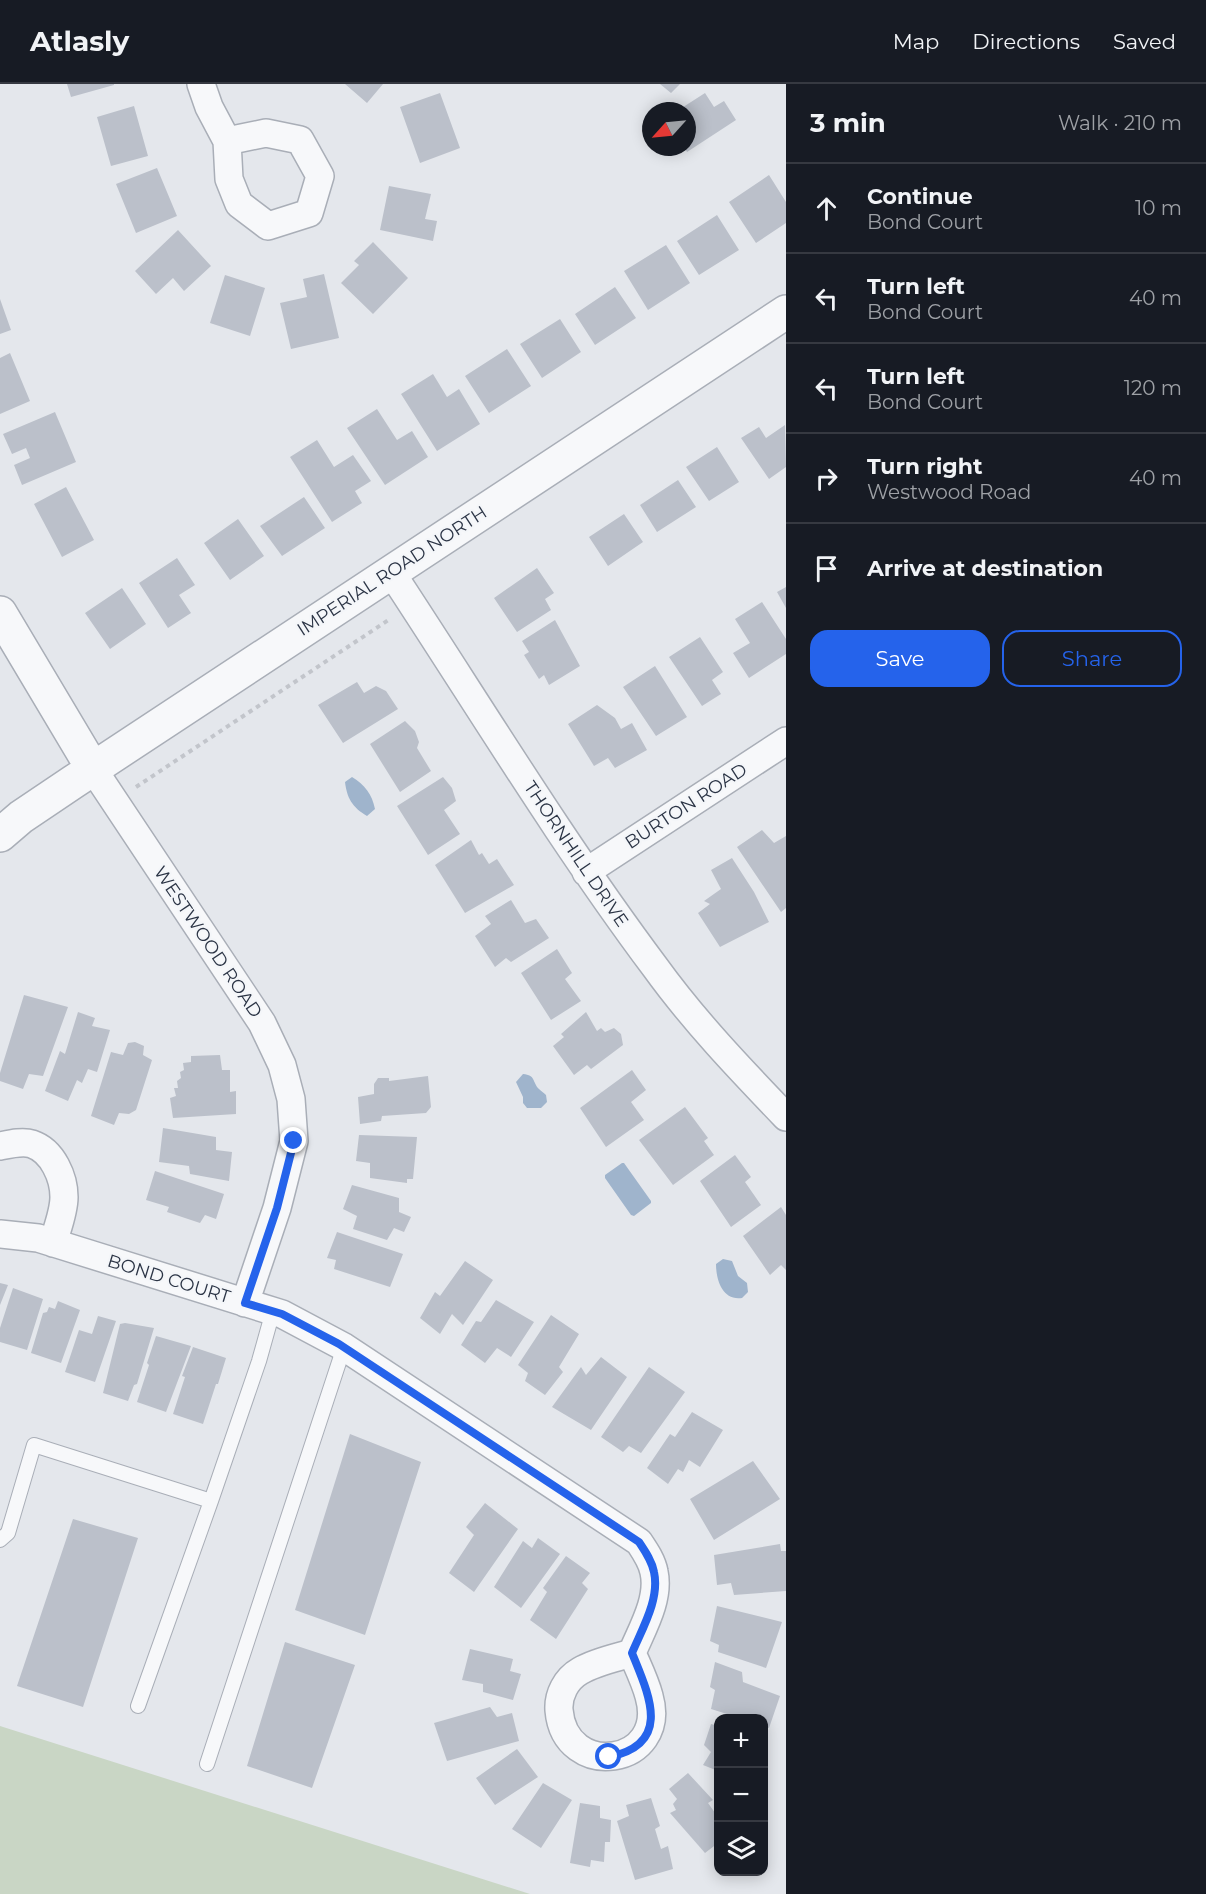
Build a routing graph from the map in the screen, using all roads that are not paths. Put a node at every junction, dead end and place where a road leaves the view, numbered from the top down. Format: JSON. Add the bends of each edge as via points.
{"nodes":[{"id":1,"x":201,"y":84,"type":"edge"},
{"id":2,"x":226,"y":141,"type":"dead end"},
{"id":3,"x":786,"y":312,"type":"edge"},
{"id":4,"x":391,"y":572,"type":"junction"},
{"id":5,"x":0,"y":613,"type":"edge"},
{"id":6,"x":786,"y":741,"type":"edge"},
{"id":7,"x":93,"y":769,"type":"junction"},
{"id":8,"x":0,"y":835,"type":"edge"},
{"id":9,"x":586,"y":872,"type":"junction"},
{"id":10,"x":786,"y":1117,"type":"edge"},
{"id":11,"x":0,"y":1146,"type":"edge"},
{"id":12,"x":0,"y":1234,"type":"edge"},
{"id":13,"x":53,"y":1243,"type":"junction"},
{"id":14,"x":245,"y":1303,"type":"junction"},
{"id":15,"x":273,"y":1311,"type":"junction"},
{"id":16,"x":344,"y":1347,"type":"junction"},
{"id":17,"x":211,"y":1501,"type":"junction"},
{"id":18,"x":0,"y":1540,"type":"edge"},
{"id":19,"x":632,"y":1653,"type":"dead end"},
{"id":20,"x":138,"y":1706,"type":"dead end"},
{"id":21,"x":207,"y":1764,"type":"dead end"}],
"edges":[{"from":1,"to":2,"type":"street"},
{"from":3,"to":4,"type":"street","name":"IMPERIAL ROAD NORTH"},
{"from":4,"to":7,"type":"street","name":"IMPERIAL ROAD NORTH"},
{"from":4,"to":9,"type":"street","name":"THORNHILL DRIVE"},
{"from":5,"to":7,"type":"street","name":"WESTWOOD ROAD"},
{"from":6,"to":9,"type":"street","name":"BURTON ROAD"},
{"from":7,"to":8,"type":"street","name":"IMPERIAL ROAD NORTH"},
{"from":7,"to":14,"type":"street","name":"WESTWOOD ROAD","via":[[262,1023],[282,1065],[291,1099],[294,1141],[277,1208]]},
{"from":9,"to":10,"type":"street","name":"THORNHILL DRIVE","via":[[697,1020]]},
{"from":11,"to":13,"type":"street","via":[[33,1144],[58,1167],[64,1199]]},
{"from":12,"to":13,"type":"street","name":"BOND COURT"},
{"from":13,"to":14,"type":"street","name":"BOND COURT"},
{"from":14,"to":15,"type":"street","name":"BOND COURT"},
{"from":15,"to":16,"type":"street","name":"BOND COURT"},
{"from":15,"to":17,"type":"lane"},
{"from":16,"to":19,"type":"street","name":"BOND COURT","via":[[639,1542],[654,1572],[654,1582],[652,1604]]},
{"from":16,"to":21,"type":"lane"},
{"from":17,"to":18,"type":"lane","via":[[34,1445],[8,1533]]},
{"from":17,"to":20,"type":"lane"}]}
